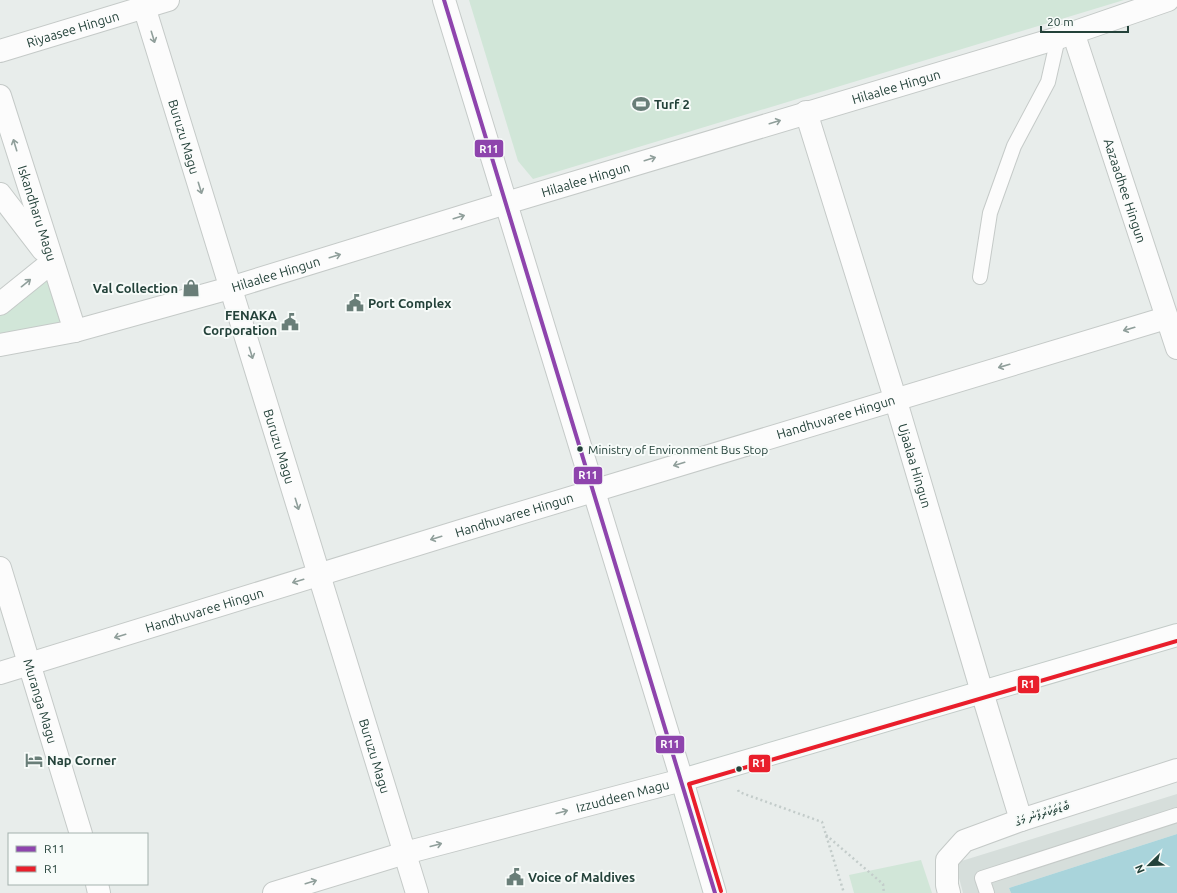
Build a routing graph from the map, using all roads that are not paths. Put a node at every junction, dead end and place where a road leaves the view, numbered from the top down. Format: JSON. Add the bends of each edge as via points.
{"nodes":[{"id":1,"x":168,"y":0,"type":"edge"},
{"id":2,"x":444,"y":0,"type":"edge"},
{"id":3,"x":1168,"y":0,"type":"edge"},
{"id":4,"x":143,"y":4,"type":"edge"},
{"id":5,"x":1066,"y":35,"type":"junction"},
{"id":6,"x":0,"y":51,"type":"edge"},
{"id":7,"x":0,"y":96,"type":"edge"},
{"id":8,"x":806,"y":112,"type":"junction"},
{"id":9,"x":0,"y":194,"type":"edge"},
{"id":10,"x":506,"y":203,"type":"junction"},
{"id":11,"x":52,"y":262,"type":"junction"},
{"id":12,"x":980,"y":277,"type":"dead end"},
{"id":13,"x":230,"y":288,"type":"junction"},
{"id":14,"x":0,"y":304,"type":"edge"},
{"id":15,"x":1166,"y":318,"type":"junction"},
{"id":16,"x":75,"y":331,"type":"junction"},
{"id":17,"x":0,"y":345,"type":"edge"},
{"id":18,"x":1177,"y":348,"type":"edge"},
{"id":19,"x":895,"y":398,"type":"junction"},
{"id":20,"x":593,"y":490,"type":"junction"},
{"id":21,"x":0,"y":568,"type":"edge"},
{"id":22,"x":319,"y":574,"type":"junction"},
{"id":23,"x":1177,"y":635,"type":"edge"},
{"id":24,"x":29,"y":664,"type":"junction"},
{"id":25,"x":0,"y":673,"type":"edge"},
{"id":26,"x":982,"y":692,"type":"junction"},
{"id":27,"x":1177,"y":770,"type":"edge"},
{"id":28,"x":682,"y":780,"type":"junction"},
{"id":29,"x":1177,"y":815,"type":"edge"},
{"id":30,"x":1021,"y":820,"type":"junction"},
{"id":31,"x":81,"y":833,"type":"edge"},
{"id":32,"x":405,"y":853,"type":"junction"},
{"id":33,"x":274,"y":893,"type":"edge"},
{"id":34,"x":417,"y":893,"type":"edge"},
{"id":35,"x":715,"y":893,"type":"edge"},
{"id":36,"x":949,"y":893,"type":"edge"},
{"id":37,"x":987,"y":893,"type":"edge"}],
"edges":[{"from":1,"to":4,"type":"street","name":"Riyaasee Hingun"},
{"from":2,"to":10,"type":"street"},
{"from":3,"to":5,"type":"street","name":"Hilaalee Hingun"},
{"from":4,"to":6,"type":"street","name":"Riyaasee Hingun"},
{"from":4,"to":13,"type":"street","name":"Buruzu Magu","one_way":true},
{"from":5,"to":8,"type":"street","name":"Hilaalee Hingun"},
{"from":5,"to":12,"type":"lane","via":[[1048,82],[1014,146],[990,213]]},
{"from":5,"to":15,"type":"street","name":"Aazaadhee Hingun"},
{"from":11,"to":7,"type":"street","name":"Iskandharu Magu","one_way":true},
{"from":10,"to":8,"type":"street","name":"Hilaalee Hingun","one_way":true},
{"from":8,"to":19,"type":"street","name":"Ujaalaa Hingun"},
{"from":9,"to":11,"type":"street"},
{"from":13,"to":10,"type":"street","name":"Hilaalee Hingun","one_way":true},
{"from":10,"to":20,"type":"street"},
{"from":14,"to":11,"type":"street","one_way":true},
{"from":11,"to":16,"type":"street","name":"Iskandharu Magu"},
{"from":13,"to":16,"type":"street","name":"Hilaalee Hingun"},
{"from":13,"to":22,"type":"street","name":"Buruzu Magu","one_way":true},
{"from":15,"to":18,"type":"street","name":"Aazaadhee Hingun"},
{"from":15,"to":19,"type":"street","name":"Handhuvaree Hingun","one_way":true},
{"from":16,"to":17,"type":"street","name":"Hilaalee Hingun"},
{"from":19,"to":20,"type":"street","name":"Handhuvaree Hingun","one_way":true},
{"from":19,"to":26,"type":"street","name":"Ujaalaa Hingun"},
{"from":20,"to":22,"type":"street","name":"Handhuvaree Hingun","one_way":true},
{"from":20,"to":28,"type":"street"},
{"from":21,"to":24,"type":"street","name":"Muranga Magu"},
{"from":22,"to":24,"type":"street","name":"Handhuvaree Hingun","one_way":true},
{"from":22,"to":32,"type":"street","name":"Buruzu Magu"},
{"from":23,"to":26,"type":"street","name":"Izzuddeen Magu"},
{"from":24,"to":25,"type":"street","name":"Handhuvaree Hingun"},
{"from":24,"to":31,"type":"street","name":"Muranga Magu"},
{"from":26,"to":28,"type":"street","name":"Izzuddeen Magu"},
{"from":26,"to":30,"type":"street","name":"Ujaalaa Hingun"},
{"from":27,"to":30,"type":"street","name":"ބޮޑުތަކުރުފާނު މަގު"},
{"from":32,"to":28,"type":"street","name":"Izzuddeen Magu","one_way":true},
{"from":28,"to":35,"type":"street"},
{"from":29,"to":37,"type":"lane","via":[[982,878]]},
{"from":30,"to":36,"type":"street","name":"ބޮޑުތަކުރުފާނު މަގު","via":[[964,841],[947,860]]},
{"from":33,"to":32,"type":"street","name":"Izzuddeen Magu","one_way":true},
{"from":32,"to":34,"type":"street","name":"Buruzu Magu"}]}
